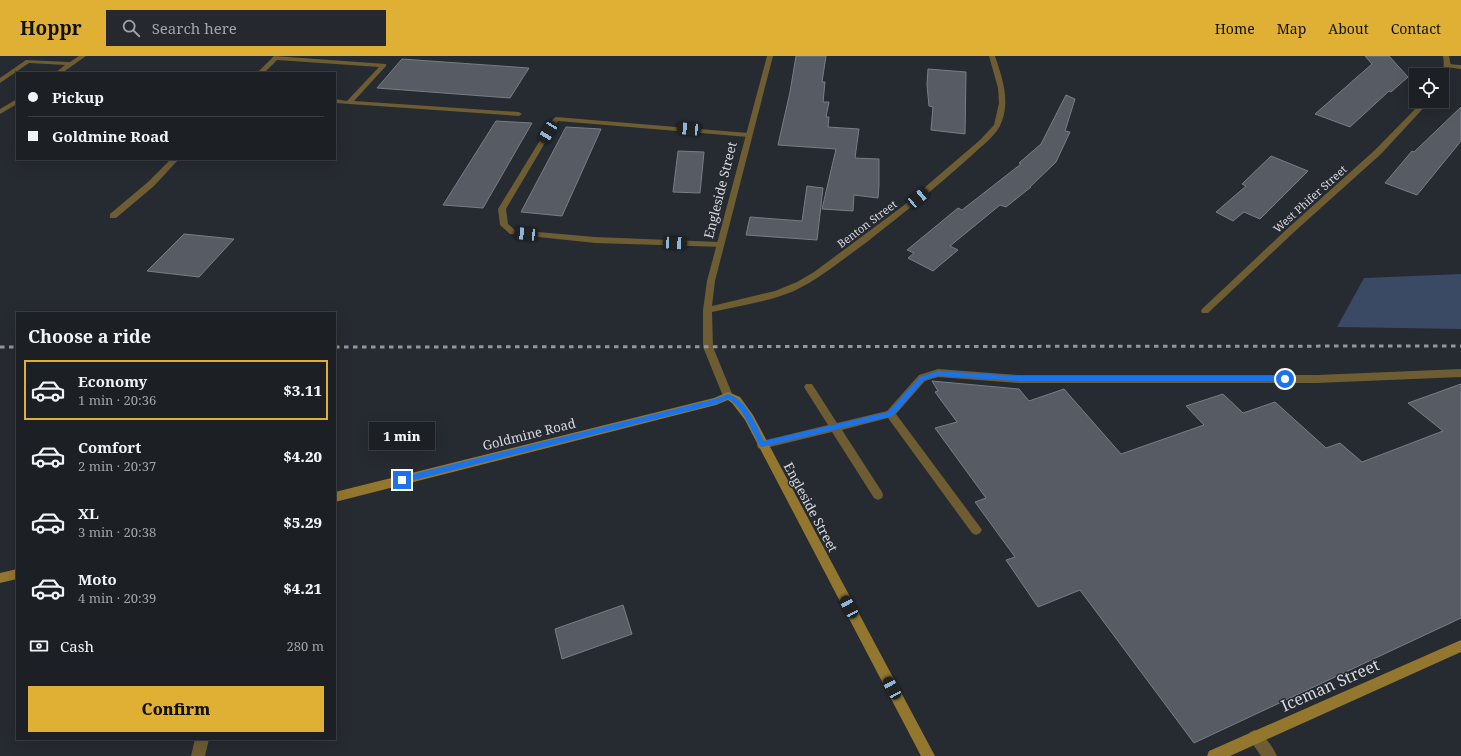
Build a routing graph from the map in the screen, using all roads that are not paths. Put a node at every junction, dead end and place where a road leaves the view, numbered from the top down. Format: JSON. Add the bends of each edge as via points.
{"nodes":[{"id":1,"x":83,"y":56,"type":"edge"},
{"id":2,"x":770,"y":56,"type":"edge"},
{"id":3,"x":992,"y":56,"type":"edge"},
{"id":4,"x":1446,"y":56,"type":"edge"},
{"id":5,"x":277,"y":57,"type":"edge"},
{"id":6,"x":72,"y":64,"type":"junction"},
{"id":7,"x":1448,"y":66,"type":"joint"},
{"id":8,"x":1461,"y":67,"type":"edge"},
{"id":9,"x":60,"y":72,"type":"edge"},
{"id":10,"x":261,"y":72,"type":"edge"},
{"id":11,"x":0,"y":81,"type":"edge"},
{"id":12,"x":336,"y":101,"type":"edge"},
{"id":13,"x":16,"y":102,"type":"edge"},
{"id":14,"x":349,"y":103,"type":"junction"},
{"id":15,"x":1420,"y":108,"type":"edge"},
{"id":16,"x":0,"y":112,"type":"edge"},
{"id":17,"x":519,"y":114,"type":"dead end"},
{"id":18,"x":748,"y":135,"type":"junction"},
{"id":19,"x":174,"y":160,"type":"edge"},
{"id":20,"x":113,"y":216,"type":"dead end"},
{"id":21,"x":720,"y":245,"type":"junction"},
{"id":22,"x":707,"y":310,"type":"junction"},
{"id":23,"x":1205,"y":311,"type":"dead end"},
{"id":24,"x":1461,"y":373,"type":"edge"},
{"id":25,"x":809,"y":387,"type":"dead end"},
{"id":26,"x":728,"y":396,"type":"junction"},
{"id":27,"x":890,"y":414,"type":"junction"},
{"id":28,"x":835,"y":427,"type":"junction"},
{"id":29,"x":762,"y":444,"type":"junction"},
{"id":30,"x":878,"y":495,"type":"dead end"},
{"id":31,"x":336,"y":497,"type":"edge"},
{"id":32,"x":976,"y":530,"type":"dead end"},
{"id":33,"x":16,"y":574,"type":"edge"},
{"id":34,"x":0,"y":578,"type":"edge"},
{"id":35,"x":1461,"y":646,"type":"edge"},
{"id":36,"x":1255,"y":737,"type":"junction"},
{"id":37,"x":202,"y":740,"type":"edge"},
{"id":38,"x":198,"y":756,"type":"edge"},
{"id":39,"x":928,"y":756,"type":"edge"},
{"id":40,"x":1214,"y":756,"type":"edge"},
{"id":41,"x":1270,"y":756,"type":"edge"}],
"edges":[{"from":1,"to":6,"type":"street"},
{"from":2,"to":18,"type":"street","name":"Engleside Street"},
{"from":3,"to":22,"type":"street","name":"Benton Street","via":[[1001,83],[1003,104],[999,123],[960,162],[896,216],[800,284],[775,295]]},
{"from":4,"to":7,"type":"street"},
{"from":5,"to":10,"type":"street"},
{"from":5,"to":14,"type":"street","via":[[384,65]]},
{"from":6,"to":9,"type":"street"},
{"from":6,"to":11,"type":"street","via":[[28,60]]},
{"from":7,"to":8,"type":"street"},
{"from":12,"to":14,"type":"street"},
{"from":13,"to":16,"type":"street"},
{"from":14,"to":17,"type":"street"},
{"from":15,"to":23,"type":"street","name":"West Phifer Street","via":[[1378,152]]},
{"from":18,"to":21,"type":"street","name":"Engleside Street"},
{"from":18,"to":21,"type":"street","via":[[556,119],[502,209],[504,224],[513,232],[595,240]]},
{"from":19,"to":20,"type":"street","via":[[151,184]]},
{"from":21,"to":22,"type":"street","name":"Engleside Street"},
{"from":22,"to":26,"type":"street","name":"Engleside Street","via":[[708,347]]},
{"from":24,"to":27,"type":"street","via":[[1317,378],[1142,379],[1019,379],[938,374],[922,378]]},
{"from":25,"to":28,"type":"street"},
{"from":26,"to":29,"type":"main road","name":"Engleside Street","via":[[736,400],[749,418]]},
{"from":26,"to":31,"type":"main road","name":"Goldmine Road"},
{"from":27,"to":28,"type":"street"},
{"from":27,"to":32,"type":"street"},
{"from":28,"to":29,"type":"street"},
{"from":28,"to":30,"type":"street"},
{"from":29,"to":39,"type":"main road","name":"Engleside Street"},
{"from":33,"to":34,"type":"main road"},
{"from":35,"to":36,"type":"main road","name":"Iceman Street"},
{"from":36,"to":40,"type":"main road","name":"Iceman Street"},
{"from":36,"to":41,"type":"street"},
{"from":37,"to":38,"type":"street"}]}
